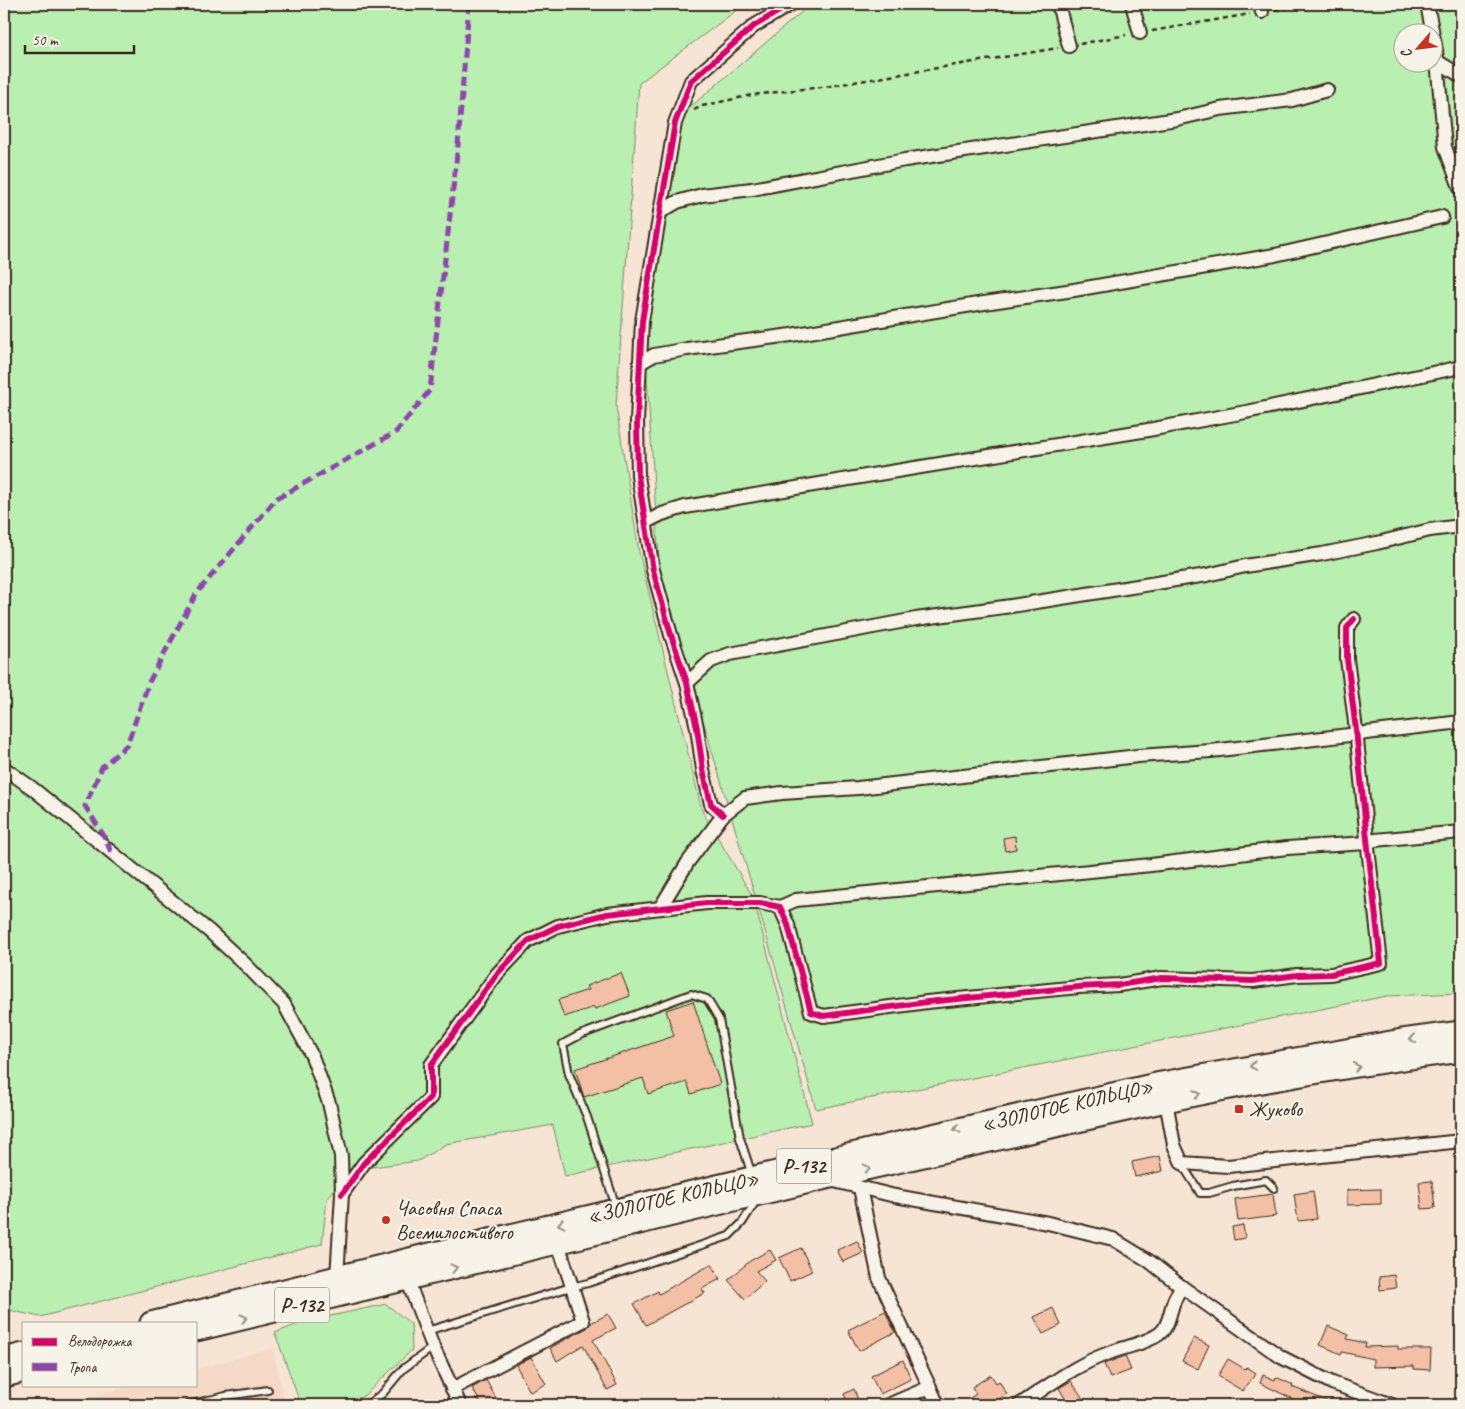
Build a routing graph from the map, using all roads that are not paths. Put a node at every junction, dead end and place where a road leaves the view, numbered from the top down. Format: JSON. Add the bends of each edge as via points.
{"nodes":[{"id":1,"x":792,"y":4,"type":"edge"},
{"id":2,"x":1058,"y":4,"type":"edge"},
{"id":3,"x":1132,"y":4,"type":"edge"},
{"id":4,"x":1427,"y":4,"type":"edge"},
{"id":5,"x":1430,"y":22,"type":"edge"},
{"id":6,"x":1140,"y":33,"type":"road end"},
{"id":7,"x":1070,"y":46,"type":"road end"},
{"id":8,"x":1442,"y":64,"type":"edge"},
{"id":9,"x":1438,"y":72,"type":"edge"},
{"id":10,"x":1461,"y":76,"type":"edge"},
{"id":11,"x":1327,"y":90,"type":"dead end"},
{"id":12,"x":1461,"y":190,"type":"edge"},
{"id":13,"x":660,"y":212,"type":"junction"},
{"id":14,"x":1442,"y":217,"type":"dead end"},
{"id":15,"x":640,"y":363,"type":"junction"},
{"id":16,"x":1461,"y":367,"type":"edge"},
{"id":17,"x":646,"y":522,"type":"junction"},
{"id":18,"x":1461,"y":526,"type":"edge"},
{"id":19,"x":1354,"y":619,"type":"dead end"},
{"id":20,"x":687,"y":683,"type":"junction"},
{"id":21,"x":1461,"y":722,"type":"edge"},
{"id":22,"x":1357,"y":734,"type":"junction"},
{"id":23,"x":4,"y":768,"type":"edge"},
{"id":24,"x":723,"y":815,"type":"junction"},
{"id":25,"x":1461,"y":832,"type":"edge"},
{"id":26,"x":1367,"y":843,"type":"junction"},
{"id":27,"x":780,"y":906,"type":"junction"},
{"id":28,"x":660,"y":908,"type":"junction"},
{"id":29,"x":1461,"y":1032,"type":"edge"},
{"id":30,"x":1461,"y":1051,"type":"edge"},
{"id":31,"x":1166,"y":1101,"type":"junction"},
{"id":32,"x":1461,"y":1141,"type":"edge"},
{"id":33,"x":1182,"y":1163,"type":"junction"},
{"id":34,"x":804,"y":1166,"type":"junction"},
{"id":35,"x":826,"y":1178,"type":"junction"},
{"id":36,"x":756,"y":1187,"type":"junction"},
{"id":37,"x":860,"y":1188,"type":"junction"},
{"id":38,"x":1274,"y":1188,"type":"dead end"},
{"id":39,"x":342,"y":1194,"type":"junction"},
{"id":40,"x":617,"y":1211,"type":"junction"},
{"id":41,"x":558,"y":1243,"type":"junction"},
{"id":42,"x":337,"y":1278,"type":"junction"},
{"id":43,"x":407,"y":1279,"type":"junction"},
{"id":44,"x":571,"y":1287,"type":"junction"},
{"id":45,"x":1182,"y":1287,"type":"junction"},
{"id":46,"x":156,"y":1322,"type":"edge"},
{"id":47,"x":198,"y":1330,"type":"edge"},
{"id":48,"x":426,"y":1331,"type":"junction"},
{"id":49,"x":433,"y":1347,"type":"junction"},
{"id":50,"x":22,"y":1354,"type":"edge"},
{"id":51,"x":4,"y":1358,"type":"edge"},
{"id":52,"x":22,"y":1372,"type":"edge"},
{"id":53,"x":4,"y":1376,"type":"edge"},
{"id":54,"x":930,"y":1387,"type":"junction"},
{"id":55,"x":452,"y":1389,"type":"junction"},
{"id":56,"x":268,"y":1390,"type":"dead end"},
{"id":57,"x":226,"y":1396,"type":"junction"},
{"id":58,"x":187,"y":1405,"type":"edge"},
{"id":59,"x":228,"y":1405,"type":"edge"},
{"id":60,"x":367,"y":1405,"type":"edge"},
{"id":61,"x":460,"y":1405,"type":"edge"},
{"id":62,"x":888,"y":1405,"type":"edge"},
{"id":63,"x":938,"y":1405,"type":"edge"},
{"id":64,"x":1018,"y":1405,"type":"edge"},
{"id":65,"x":1392,"y":1405,"type":"edge"}],
"edges":[{"from":1,"to":13,"type":"street","via":[[754,26],[691,81],[677,119]]},
{"from":2,"to":7,"type":"street"},
{"from":3,"to":6,"type":"street"},
{"from":4,"to":5,"type":"street"},
{"from":8,"to":10,"type":"street"},
{"from":9,"to":12,"type":"street","via":[[1446,147]]},
{"from":11,"to":13,"type":"street","via":[[1292,100],[1220,109],[702,195],[677,202]]},
{"from":13,"to":15,"type":"street","via":[[642,320]]},
{"from":14,"to":15,"type":"street","via":[[1275,254],[1074,290],[687,349],[654,355]]},
{"from":15,"to":17,"type":"street","via":[[638,476]]},
{"from":16,"to":17,"type":"street","via":[[1157,429],[685,507]]},
{"from":17,"to":20,"type":"street","via":[[653,570]]},
{"from":18,"to":20,"type":"street","via":[[1207,576],[916,619],[730,654],[711,661]]},
{"from":19,"to":22,"type":"street","via":[[1347,628],[1347,659]]},
{"from":20,"to":24,"type":"street","via":[[711,804]]},
{"from":21,"to":22,"type":"street"},
{"from":22,"to":24,"type":"street","via":[[858,788],[782,793],[745,798]]},
{"from":22,"to":26,"type":"street"},
{"from":23,"to":39,"type":"street","via":[[209,931],[284,1004],[312,1056],[329,1103],[341,1156]]},
{"from":24,"to":28,"type":"street","via":[[688,862]]},
{"from":25,"to":26,"type":"street"},
{"from":26,"to":27,"type":"street","via":[[1287,848],[1152,865],[796,900]]},
{"from":26,"to":27,"type":"street","via":[[1381,963],[1331,974],[1253,981],[1162,978],[1119,986],[927,1002],[824,1016],[811,1012]]},
{"from":27,"to":28,"type":"street","via":[[707,903]]},
{"from":28,"to":39,"type":"street","via":[[607,914],[558,926],[528,941],[497,974],[431,1065],[431,1097],[364,1163]]},
{"from":29,"to":34,"type":"highway","name":"«ЗОЛОТОЕ КОЛЬЦО»","number":"Р-132","one_way":true,"via":[[1161,1083]]},
{"from":31,"to":30,"type":"highway","name":"«ЗОЛОТОЕ КОЛЬЦО»","number":"Р-132","one_way":true,"via":[[1214,1090]]},
{"from":31,"to":33,"type":"street","via":[[1174,1145]]},
{"from":35,"to":31,"type":"highway","name":"«ЗОЛОТОЕ КОЛЬЦО»","number":"Р-132","one_way":true},
{"from":32,"to":33,"type":"street","via":[[1228,1166]]},
{"from":33,"to":38,"type":"lane","via":[[1200,1193],[1266,1180]]},
{"from":34,"to":35,"type":"street"},
{"from":34,"to":36,"type":"highway","name":"«ЗОЛОТОЕ КОЛЬЦО»","number":"Р-132"},
{"from":35,"to":36,"type":"highway","name":"«ЗОЛОТОЕ КОЛЬЦО»","number":"Р-132"},
{"from":35,"to":37,"type":"street"},
{"from":36,"to":40,"type":"highway","name":"«ЗОЛОТОЕ КОЛЬЦО»","number":"Р-132"},
{"from":36,"to":40,"type":"lane","via":[[740,1138],[719,1019],[707,999],[692,994],[563,1044],[569,1074],[587,1117]]},
{"from":36,"to":41,"type":"highway","name":"«ЗОЛОТОЕ КОЛЬЦО»","number":"Р-132"},
{"from":36,"to":44,"type":"lane","via":[[742,1223],[729,1236]]},
{"from":37,"to":45,"type":"street","via":[[1048,1223],[1113,1239]]},
{"from":37,"to":54,"type":"street","via":[[879,1278]]},
{"from":39,"to":42,"type":"street"},
{"from":40,"to":42,"type":"highway","name":"«ЗОЛОТОЕ КОЛЬЦО»","number":"Р-132","one_way":true},
{"from":43,"to":41,"type":"highway","name":"«ЗОЛОТОЕ КОЛЬЦО»","number":"Р-132","one_way":true},
{"from":41,"to":44,"type":"street"},
{"from":42,"to":46,"type":"highway","name":"«ЗОЛОТОЕ КОЛЬЦО»","number":"Р-132"},
{"from":47,"to":43,"type":"highway","name":"«ЗОЛОТОЕ КОЛЬЦО»","number":"Р-132","one_way":true},
{"from":43,"to":48,"type":"street"},
{"from":44,"to":48,"type":"lane"},
{"from":44,"to":55,"type":"street","via":[[583,1321]]},
{"from":45,"to":64,"type":"street","via":[[1176,1294],[1164,1330],[1146,1341],[1083,1363]]},
{"from":45,"to":65,"type":"street","via":[[1281,1357],[1332,1382]]},
{"from":48,"to":49,"type":"street"},
{"from":49,"to":55,"type":"street"},
{"from":49,"to":60,"type":"lane","via":[[403,1369]]},
{"from":50,"to":51,"type":"highway"},
{"from":52,"to":53,"type":"highway"},
{"from":54,"to":62,"type":"street"},
{"from":54,"to":63,"type":"street"},
{"from":55,"to":61,"type":"street"},
{"from":56,"to":57,"type":"lane"},
{"from":57,"to":58,"type":"lane"},
{"from":57,"to":59,"type":"lane"}]}
